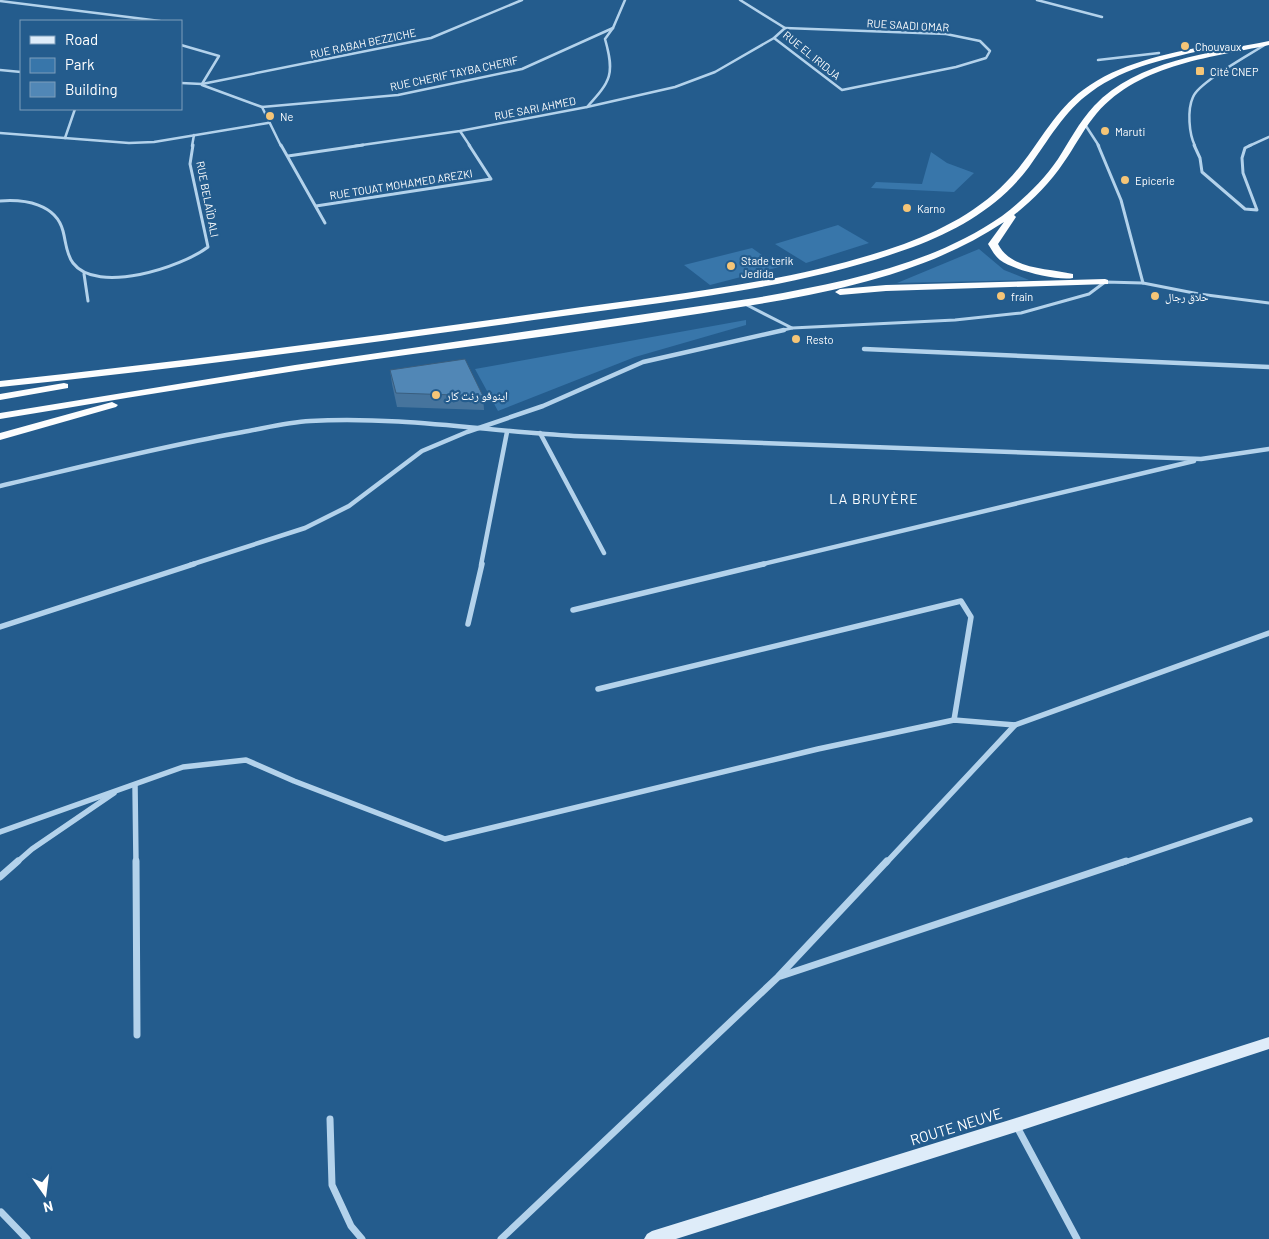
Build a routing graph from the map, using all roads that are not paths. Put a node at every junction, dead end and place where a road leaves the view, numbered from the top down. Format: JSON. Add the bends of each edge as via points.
{"nodes":[{"id":1,"x":522,"y":0,"type":"edge"},
{"id":2,"x":625,"y":0,"type":"edge"},
{"id":3,"x":740,"y":0,"type":"edge"},
{"id":4,"x":1037,"y":0,"type":"edge"},
{"id":5,"x":0,"y":1,"type":"edge"},
{"id":6,"x":1102,"y":17,"type":"dead end"},
{"id":7,"x":152,"y":20,"type":"edge"},
{"id":8,"x":613,"y":28,"type":"junction"},
{"id":9,"x":785,"y":28,"type":"junction"},
{"id":10,"x":774,"y":38,"type":"junction"},
{"id":11,"x":1268,"y":41,"type":"edge"},
{"id":12,"x":182,"y":45,"type":"edge"},
{"id":13,"x":1159,"y":53,"type":"dead end"},
{"id":14,"x":1098,"y":60,"type":"dead end"},
{"id":15,"x":0,"y":70,"type":"edge"},
{"id":16,"x":20,"y":72,"type":"edge"},
{"id":17,"x":182,"y":83,"type":"edge"},
{"id":18,"x":202,"y":84,"type":"junction"},
{"id":19,"x":842,"y":90,"type":"joint"},
{"id":20,"x":262,"y":107,"type":"junction"},
{"id":21,"x":587,"y":107,"type":"junction"},
{"id":22,"x":75,"y":110,"type":"edge"},
{"id":23,"x":268,"y":123,"type":"junction"},
{"id":24,"x":1083,"y":123,"type":"junction"},
{"id":25,"x":460,"y":131,"type":"junction"},
{"id":26,"x":0,"y":133,"type":"edge"},
{"id":27,"x":194,"y":135,"type":"junction"},
{"id":28,"x":1269,"y":137,"type":"edge"},
{"id":29,"x":65,"y":138,"type":"junction"},
{"id":30,"x":288,"y":156,"type":"junction"},
{"id":31,"x":0,"y":201,"type":"edge"},
{"id":32,"x":316,"y":206,"type":"junction"},
{"id":33,"x":1019,"y":206,"type":"junction"},
{"id":34,"x":325,"y":223,"type":"dead end"},
{"id":35,"x":84,"y":274,"type":"junction"},
{"id":36,"x":1105,"y":282,"type":"junction"},
{"id":37,"x":1143,"y":283,"type":"junction"},
{"id":38,"x":88,"y":301,"type":"dead end"},
{"id":39,"x":1269,"y":302,"type":"edge"},
{"id":40,"x":743,"y":303,"type":"junction"},
{"id":41,"x":792,"y":328,"type":"junction"},
{"id":42,"x":864,"y":350,"type":"dead end"},
{"id":43,"x":245,"y":357,"type":"junction"},
{"id":44,"x":1269,"y":366,"type":"edge"},
{"id":45,"x":286,"y":368,"type":"junction"},
{"id":46,"x":0,"y":384,"type":"edge"},
{"id":47,"x":0,"y":397,"type":"edge"},
{"id":48,"x":0,"y":416,"type":"edge"},
{"id":49,"x":486,"y":426,"type":"junction"},
{"id":50,"x":508,"y":432,"type":"junction"},
{"id":51,"x":540,"y":433,"type":"junction"},
{"id":52,"x":0,"y":438,"type":"edge"},
{"id":53,"x":1269,"y":449,"type":"edge"},
{"id":54,"x":1201,"y":459,"type":"junction"},
{"id":55,"x":0,"y":486,"type":"edge"},
{"id":56,"x":604,"y":552,"type":"dead end"},
{"id":57,"x":572,"y":610,"type":"dead end"},
{"id":58,"x":468,"y":624,"type":"dead end"},
{"id":59,"x":0,"y":626,"type":"edge"},
{"id":60,"x":1269,"y":633,"type":"edge"},
{"id":61,"x":598,"y":689,"type":"dead end"},
{"id":62,"x":954,"y":720,"type":"junction"},
{"id":63,"x":1015,"y":725,"type":"junction"},
{"id":64,"x":135,"y":785,"type":"junction"},
{"id":65,"x":120,"y":789,"type":"junction"},
{"id":66,"x":1250,"y":820,"type":"dead end"},
{"id":67,"x":0,"y":832,"type":"edge"},
{"id":68,"x":0,"y":877,"type":"edge"},
{"id":69,"x":778,"y":977,"type":"junction"},
{"id":70,"x":137,"y":1035,"type":"dead end"},
{"id":71,"x":1269,"y":1042,"type":"edge"},
{"id":72,"x":330,"y":1119,"type":"dead end"},
{"id":73,"x":1016,"y":1125,"type":"junction"},
{"id":74,"x":1,"y":1212,"type":"dead end"},
{"id":75,"x":27,"y":1239,"type":"edge"},
{"id":76,"x":362,"y":1239,"type":"edge"},
{"id":77,"x":501,"y":1239,"type":"edge"},
{"id":78,"x":652,"y":1239,"type":"edge"},
{"id":79,"x":1077,"y":1239,"type":"edge"}],
"edges":[{"from":1,"to":18,"type":"street","name":"RUE RABAH BEZZICHE","via":[[431,38]]},
{"from":2,"to":8,"type":"street"},
{"from":3,"to":9,"type":"street","name":"RUE EL IRIDJA"},
{"from":4,"to":6,"type":"street"},
{"from":5,"to":7,"type":"street"},
{"from":8,"to":20,"type":"street","name":"RUE CHERIF TAYBA CHERIF","via":[[522,69],[398,95]]},
{"from":8,"to":21,"type":"street","via":[[605,39],[614,68],[607,86]]},
{"from":9,"to":10,"type":"street","name":"RUE EL IRIDJA"},
{"from":9,"to":19,"type":"street","name":"RUE SAADI OMAR","via":[[946,34],[980,41],[990,51],[986,58],[956,67]]},
{"from":10,"to":19,"type":"street","name":"RUE EL IRIDJA"},
{"from":10,"to":21,"type":"street","name":"RUE SARI AHMED","via":[[715,72],[675,87]]},
{"from":11,"to":24,"type":"highway","via":[[1172,66],[1132,82],[1106,99]]},
{"from":11,"to":28,"type":"street","via":[[1207,82],[1194,96],[1190,133],[1202,172],[1245,210],[1257,210],[1255,198],[1243,177],[1241,160],[1245,148]]},
{"from":11,"to":43,"type":"highway","via":[[1159,59],[1090,88],[1071,105],[1017,176],[995,198],[952,226],[889,252],[808,274],[741,287]]},
{"from":12,"to":18,"type":"street","via":[[219,56]]},
{"from":13,"to":14,"type":"street"},
{"from":15,"to":16,"type":"street"},
{"from":17,"to":18,"type":"street"},
{"from":18,"to":20,"type":"street"},
{"from":20,"to":23,"type":"street"},
{"from":21,"to":25,"type":"street","name":"RUE SARI AHMED"},
{"from":22,"to":29,"type":"street"},
{"from":23,"to":27,"type":"street"},
{"from":23,"to":30,"type":"street"},
{"from":24,"to":33,"type":"highway","via":[[1051,174]]},
{"from":24,"to":37,"type":"street","via":[[1097,140],[1108,164]]},
{"from":25,"to":30,"type":"street","name":"RUE SARI AHMED"},
{"from":25,"to":32,"type":"street","name":"RUE TOUAT MOHAMED AREZKI","via":[[491,179]]},
{"from":26,"to":29,"type":"street"},
{"from":27,"to":29,"type":"street","via":[[129,143]]},
{"from":27,"to":35,"type":"street","name":"RUE BELAÏD ALI","via":[[190,164],[208,247],[203,253],[159,269],[104,278]]},
{"from":30,"to":32,"type":"street"},
{"from":31,"to":35,"type":"street","via":[[44,205],[55,212],[72,263]]},
{"from":32,"to":34,"type":"street"},
{"from":33,"to":36,"type":"highway","via":[[993,244],[1000,257],[1029,268]]},
{"from":33,"to":40,"type":"highway","via":[[968,240],[912,263],[820,290]]},
{"from":35,"to":38,"type":"street"},
{"from":36,"to":37,"type":"street"},
{"from":36,"to":40,"type":"highway","via":[[886,288]]},
{"from":36,"to":41,"type":"street","via":[[1089,294],[1021,313],[955,320]]},
{"from":37,"to":39,"type":"street","via":[[1199,294]]},
{"from":40,"to":41,"type":"street"},
{"from":40,"to":45,"type":"highway"},
{"from":41,"to":49,"type":"street","via":[[642,362],[543,406]]},
{"from":42,"to":44,"type":"street"},
{"from":43,"to":46,"type":"highway"},
{"from":43,"to":47,"type":"highway"},
{"from":45,"to":48,"type":"highway"},
{"from":45,"to":52,"type":"highway","via":[[130,400]]},
{"from":49,"to":50,"type":"street"},
{"from":49,"to":55,"type":"street","via":[[392,420],[309,421],[202,439]]},
{"from":49,"to":59,"type":"street","via":[[422,451],[349,506],[305,528]]},
{"from":50,"to":51,"type":"street"},
{"from":50,"to":58,"type":"street"},
{"from":51,"to":54,"type":"street"},
{"from":51,"to":56,"type":"street"},
{"from":53,"to":54,"type":"street"},
{"from":54,"to":57,"type":"street"},
{"from":60,"to":63,"type":"street"},
{"from":61,"to":62,"type":"street","via":[[961,601],[971,617]]},
{"from":62,"to":63,"type":"street"},
{"from":62,"to":64,"type":"street","via":[[818,749],[445,839],[246,760],[183,767]]},
{"from":63,"to":69,"type":"street"},
{"from":64,"to":65,"type":"street"},
{"from":64,"to":70,"type":"street"},
{"from":65,"to":67,"type":"street"},
{"from":65,"to":68,"type":"street","via":[[32,849]]},
{"from":66,"to":69,"type":"street"},
{"from":69,"to":77,"type":"street"},
{"from":71,"to":73,"type":"main road","name":"ROUTE NEUVE"},
{"from":72,"to":76,"type":"street","via":[[332,1184],[352,1226]]},
{"from":73,"to":78,"type":"main road","name":"ROUTE NEUVE"},
{"from":73,"to":79,"type":"street"},
{"from":74,"to":75,"type":"street"}]}
